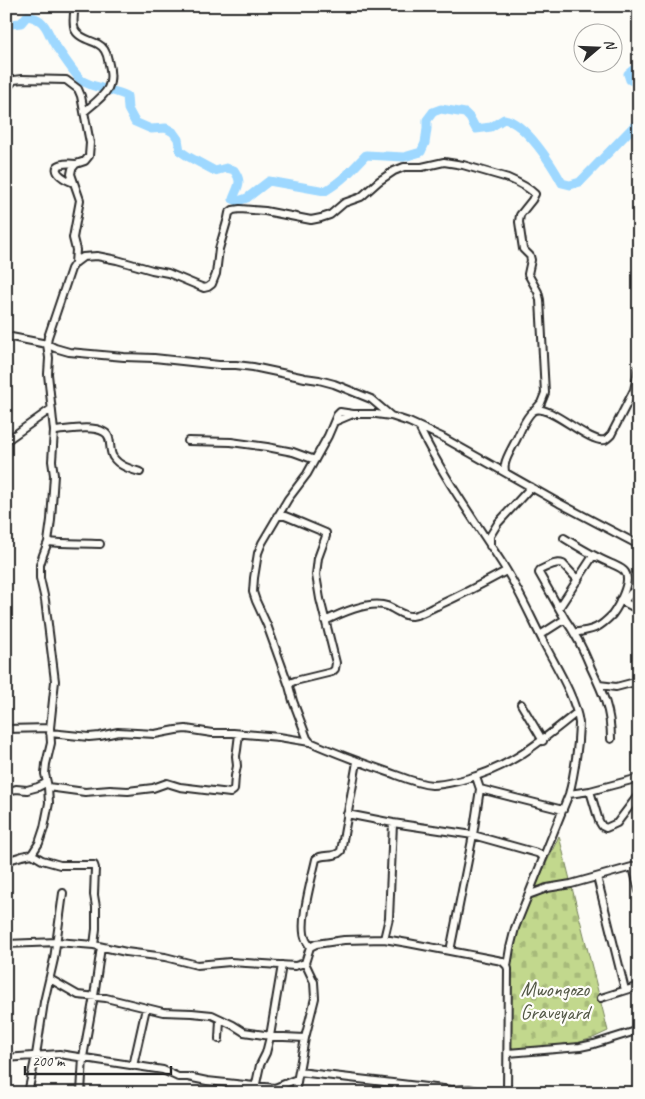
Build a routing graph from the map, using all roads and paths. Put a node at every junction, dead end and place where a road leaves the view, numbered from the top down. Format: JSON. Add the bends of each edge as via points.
{"nodes":[{"id":1,"x":75,"y":6,"type":"edge"},
{"id":2,"x":6,"y":88,"type":"edge"},
{"id":3,"x":84,"y":112,"type":"junction"},
{"id":4,"x":76,"y":164,"type":"junction"},
{"id":5,"x":74,"y":183,"type":"junction"},
{"id":6,"x":7,"y":193,"type":"edge"},
{"id":7,"x":6,"y":201,"type":"edge"},
{"id":8,"x":75,"y":263,"type":"junction"},
{"id":9,"x":6,"y":336,"type":"edge"},
{"id":10,"x":47,"y":344,"type":"junction"},
{"id":11,"x":639,"y":366,"type":"edge"},
{"id":12,"x":51,"y":409,"type":"junction"},
{"id":13,"x":535,"y":410,"type":"junction"},
{"id":14,"x":391,"y":416,"type":"junction"},
{"id":15,"x":419,"y":427,"type":"junction"},
{"id":16,"x":54,"y":431,"type":"junction"},
{"id":17,"x":6,"y":441,"type":"edge"},
{"id":18,"x":188,"y":441,"type":"dead end"},
{"id":19,"x":315,"y":460,"type":"junction"},
{"id":20,"x":505,"y":464,"type":"junction"},
{"id":21,"x":496,"y":467,"type":"junction"},
{"id":22,"x":140,"y":472,"type":"dead end"},
{"id":23,"x":506,"y":472,"type":"junction"},
{"id":24,"x":531,"y":487,"type":"junction"},
{"id":25,"x":277,"y":516,"type":"junction"},
{"id":26,"x":564,"y":538,"type":"dead end"},
{"id":27,"x":48,"y":542,"type":"junction"},
{"id":28,"x":100,"y":544,"type":"dead end"},
{"id":29,"x":639,"y":545,"type":"edge"},
{"id":30,"x":490,"y":546,"type":"junction"},
{"id":31,"x":593,"y":556,"type":"junction"},
{"id":32,"x":506,"y":570,"type":"junction"},
{"id":33,"x":578,"y":580,"type":"junction"},
{"id":34,"x":639,"y":591,"type":"edge"},
{"id":35,"x":622,"y":601,"type":"junction"},
{"id":36,"x":559,"y":608,"type":"junction"},
{"id":37,"x":639,"y":610,"type":"edge"},
{"id":38,"x":565,"y":619,"type":"junction"},
{"id":39,"x":325,"y":622,"type":"junction"},
{"id":40,"x":590,"y":630,"type":"junction"},
{"id":41,"x":574,"y":633,"type":"junction"},
{"id":42,"x":540,"y":635,"type":"junction"},
{"id":43,"x":581,"y":645,"type":"junction"},
{"id":44,"x":639,"y":681,"type":"edge"},
{"id":45,"x":599,"y":685,"type":"junction"},
{"id":46,"x":290,"y":686,"type":"junction"},
{"id":47,"x":521,"y":704,"type":"dead end"},
{"id":48,"x":576,"y":713,"type":"junction"},
{"id":49,"x":6,"y":729,"type":"edge"},
{"id":50,"x":50,"y":730,"type":"junction"},
{"id":51,"x":239,"y":734,"type":"junction"},
{"id":52,"x":611,"y":739,"type":"dead end"},
{"id":53,"x":543,"y":740,"type":"junction"},
{"id":54,"x":310,"y":742,"type":"junction"},
{"id":55,"x":357,"y":762,"type":"junction"},
{"id":56,"x":476,"y":777,"type":"junction"},
{"id":57,"x":639,"y":778,"type":"edge"},
{"id":58,"x":47,"y":785,"type":"junction"},
{"id":59,"x":480,"y":789,"type":"junction"},
{"id":60,"x":590,"y":791,"type":"junction"},
{"id":61,"x":6,"y":792,"type":"edge"},
{"id":62,"x":569,"y":794,"type":"junction"},
{"id":63,"x":639,"y":794,"type":"edge"},
{"id":64,"x":563,"y":810,"type":"junction"},
{"id":65,"x":348,"y":814,"type":"junction"},
{"id":66,"x":393,"y":823,"type":"junction"},
{"id":67,"x":473,"y":834,"type":"junction"},
{"id":68,"x":32,"y":854,"type":"junction"},
{"id":69,"x":543,"y":856,"type":"junction"},
{"id":70,"x":6,"y":861,"type":"edge"},
{"id":71,"x":636,"y":866,"type":"edge"},
{"id":72,"x":597,"y":877,"type":"junction"},
{"id":73,"x":639,"y":891,"type":"edge"},
{"id":74,"x":63,"y":893,"type":"dead end"},
{"id":75,"x":528,"y":895,"type":"junction"},
{"id":76,"x":384,"y":940,"type":"junction"},
{"id":77,"x":57,"y":942,"type":"junction"},
{"id":78,"x":6,"y":944,"type":"edge"},
{"id":79,"x":97,"y":946,"type":"junction"},
{"id":80,"x":310,"y":947,"type":"junction"},
{"id":81,"x":450,"y":951,"type":"junction"},
{"id":82,"x":305,"y":963,"type":"junction"},
{"id":83,"x":282,"y":965,"type":"junction"},
{"id":84,"x":508,"y":966,"type":"junction"},
{"id":85,"x":50,"y":979,"type":"junction"},
{"id":86,"x":639,"y":986,"type":"edge"},
{"id":87,"x":625,"y":990,"type":"junction"},
{"id":88,"x":94,"y":996,"type":"junction"},
{"id":89,"x":601,"y":998,"type":"dead end"},
{"id":90,"x":146,"y":1008,"type":"junction"},
{"id":91,"x":220,"y":1019,"type":"junction"},
{"id":92,"x":639,"y":1030,"type":"edge"},
{"id":93,"x":271,"y":1036,"type":"junction"},
{"id":94,"x":305,"y":1038,"type":"junction"},
{"id":95,"x":219,"y":1039,"type":"dead end"},
{"id":96,"x":508,"y":1053,"type":"junction"},
{"id":97,"x":36,"y":1055,"type":"junction"},
{"id":98,"x":83,"y":1057,"type":"junction"},
{"id":99,"x":6,"y":1058,"type":"edge"},
{"id":100,"x":133,"y":1066,"type":"junction"},
{"id":101,"x":298,"y":1075,"type":"junction"},
{"id":102,"x":255,"y":1089,"type":"edge"},
{"id":103,"x":639,"y":1089,"type":"edge"},
{"id":104,"x":434,"y":1090,"type":"edge"},
{"id":105,"x":276,"y":1091,"type":"edge"},
{"id":106,"x":28,"y":1093,"type":"edge"},
{"id":107,"x":81,"y":1093,"type":"edge"},
{"id":108,"x":294,"y":1093,"type":"edge"},
{"id":109,"x":501,"y":1093,"type":"edge"},
{"id":110,"x":507,"y":1093,"type":"edge"},
{"id":111,"x":628,"y":1093,"type":"edge"}],
"edges":[{"from":1,"to":3,"type":"street","via":[[74,29],[102,47],[111,70],[108,90]]},
{"from":2,"to":3,"type":"street","via":[[14,80],[66,80],[78,89]]},
{"from":3,"to":4,"type":"street","via":[[89,156]]},
{"from":4,"to":5,"type":"street","via":[[71,174]]},
{"from":4,"to":5,"type":"street","via":[[62,164],[57,168],[61,177]]},
{"from":5,"to":8,"type":"street","via":[[80,200],[73,238]]},
{"from":6,"to":7,"type":"street"},
{"from":8,"to":10,"type":"street"},
{"from":8,"to":13,"type":"street","via":[[83,257],[97,256],[168,273],[204,288],[212,284],[216,274],[219,250],[228,218],[234,210],[265,211],[315,220],[327,217],[344,203],[361,197],[394,171],[444,162],[508,178],[535,194],[520,215],[519,222],[523,249],[531,260],[528,274],[540,300],[545,393]]},
{"from":9,"to":10,"type":"street"},
{"from":10,"to":12,"type":"street"},
{"from":10,"to":14,"type":"street","via":[[69,352],[236,365],[319,380],[371,399]]},
{"from":11,"to":13,"type":"street","via":[[631,396],[611,436],[603,441],[584,434],[550,413]]},
{"from":12,"to":16,"type":"street"},
{"from":12,"to":17,"type":"street"},
{"from":13,"to":20,"type":"street","via":[[524,423]]},
{"from":14,"to":15,"type":"street"},
{"from":14,"to":19,"type":"street","via":[[354,414],[334,422]]},
{"from":15,"to":21,"type":"street"},
{"from":15,"to":30,"type":"street"},
{"from":16,"to":22,"type":"street","via":[[95,429],[105,432],[113,457],[120,465]]},
{"from":16,"to":27,"type":"street"},
{"from":18,"to":19,"type":"street","via":[[232,442],[293,452]]},
{"from":19,"to":25,"type":"street"},
{"from":20,"to":21,"type":"street"},
{"from":20,"to":23,"type":"street"},
{"from":21,"to":23,"type":"street"},
{"from":23,"to":24,"type":"street"},
{"from":24,"to":29,"type":"street"},
{"from":24,"to":30,"type":"street","via":[[498,524],[490,536]]},
{"from":25,"to":39,"type":"street","via":[[326,533],[316,575]]},
{"from":25,"to":46,"type":"street","via":[[258,553],[254,592]]},
{"from":26,"to":31,"type":"street"},
{"from":27,"to":28,"type":"street"},
{"from":27,"to":50,"type":"street","via":[[40,578],[55,681]]},
{"from":30,"to":32,"type":"street"},
{"from":31,"to":33,"type":"street"},
{"from":31,"to":35,"type":"street","via":[[626,572]]},
{"from":32,"to":39,"type":"street","via":[[411,616],[372,604]]},
{"from":32,"to":42,"type":"street"},
{"from":33,"to":36,"type":"street"},
{"from":33,"to":36,"type":"street","via":[[561,563],[540,570]]},
{"from":34,"to":35,"type":"street"},
{"from":35,"to":37,"type":"street"},
{"from":35,"to":40,"type":"street","via":[[611,615]]},
{"from":36,"to":38,"type":"street"},
{"from":38,"to":41,"type":"street"},
{"from":38,"to":42,"type":"street"},
{"from":39,"to":46,"type":"street","via":[[335,669],[292,682]]},
{"from":40,"to":41,"type":"street"},
{"from":40,"to":43,"type":"street"},
{"from":41,"to":43,"type":"street"},
{"from":42,"to":48,"type":"street"},
{"from":43,"to":45,"type":"street"},
{"from":44,"to":45,"type":"street","via":[[616,687]]},
{"from":45,"to":52,"type":"street","via":[[607,705]]},
{"from":46,"to":54,"type":"street"},
{"from":47,"to":53,"type":"street"},
{"from":48,"to":53,"type":"street"},
{"from":48,"to":62,"type":"street","via":[[579,728],[577,753]]},
{"from":49,"to":50,"type":"street"},
{"from":50,"to":51,"type":"street","via":[[89,737],[118,732],[155,734],[176,730]]},
{"from":50,"to":58,"type":"street","via":[[45,774]]},
{"from":51,"to":54,"type":"street"},
{"from":51,"to":58,"type":"street","via":[[234,790],[230,793],[167,783],[128,791],[86,792]]},
{"from":53,"to":56,"type":"street","via":[[521,756]]},
{"from":54,"to":55,"type":"street"},
{"from":55,"to":56,"type":"street","via":[[426,784]]},
{"from":55,"to":65,"type":"street"},
{"from":56,"to":59,"type":"street"},
{"from":57,"to":60,"type":"street"},
{"from":58,"to":61,"type":"street"},
{"from":58,"to":68,"type":"street","via":[[49,803],[44,828]]},
{"from":59,"to":64,"type":"street"},
{"from":59,"to":67,"type":"street"},
{"from":60,"to":62,"type":"street"},
{"from":60,"to":63,"type":"street","via":[[599,820],[606,828],[617,823]]},
{"from":62,"to":64,"type":"street"},
{"from":64,"to":69,"type":"street"},
{"from":65,"to":66,"type":"street"},
{"from":65,"to":80,"type":"street","via":[[341,851],[316,860],[303,931]]},
{"from":66,"to":67,"type":"street"},
{"from":66,"to":76,"type":"street","via":[[389,918]]},
{"from":67,"to":69,"type":"street"},
{"from":67,"to":81,"type":"street"},
{"from":68,"to":70,"type":"street"},
{"from":68,"to":79,"type":"street","via":[[60,865],[94,865]]},
{"from":69,"to":75,"type":"street"},
{"from":71,"to":72,"type":"street"},
{"from":71,"to":73,"type":"street"},
{"from":72,"to":75,"type":"street"},
{"from":72,"to":87,"type":"street"},
{"from":74,"to":77,"type":"street"},
{"from":75,"to":84,"type":"street","via":[[515,928]]},
{"from":76,"to":80,"type":"street","via":[[344,940]]},
{"from":76,"to":81,"type":"street"},
{"from":77,"to":78,"type":"street"},
{"from":77,"to":79,"type":"street"},
{"from":77,"to":85,"type":"street"},
{"from":79,"to":83,"type":"street","via":[[197,965],[230,962]]},
{"from":79,"to":88,"type":"street"},
{"from":80,"to":82,"type":"street"},
{"from":81,"to":84,"type":"street","via":[[502,961]]},
{"from":82,"to":83,"type":"street"},
{"from":82,"to":94,"type":"street","via":[[315,990]]},
{"from":83,"to":93,"type":"street"},
{"from":84,"to":96,"type":"street"},
{"from":85,"to":88,"type":"street","via":[[78,995]]},
{"from":85,"to":97,"type":"street"},
{"from":86,"to":87,"type":"street"},
{"from":87,"to":89,"type":"street"},
{"from":88,"to":90,"type":"street"},
{"from":88,"to":98,"type":"street"},
{"from":90,"to":91,"type":"street"},
{"from":90,"to":100,"type":"street"},
{"from":91,"to":93,"type":"street","via":[[244,1032]]},
{"from":91,"to":95,"type":"street"},
{"from":92,"to":96,"type":"street","via":[[580,1047]]},
{"from":93,"to":94,"type":"street"},
{"from":93,"to":102,"type":"street"},
{"from":94,"to":101,"type":"street"},
{"from":96,"to":110,"type":"street"},
{"from":97,"to":98,"type":"street"},
{"from":97,"to":99,"type":"street"},
{"from":97,"to":106,"type":"street"},
{"from":98,"to":100,"type":"street"},
{"from":98,"to":107,"type":"street"},
{"from":100,"to":102,"type":"street"},
{"from":101,"to":104,"type":"street"},
{"from":101,"to":105,"type":"street"},
{"from":101,"to":108,"type":"street"},
{"from":102,"to":105,"type":"street"},
{"from":103,"to":111,"type":"street"},
{"from":104,"to":109,"type":"street","via":[[469,1089]]}]}
